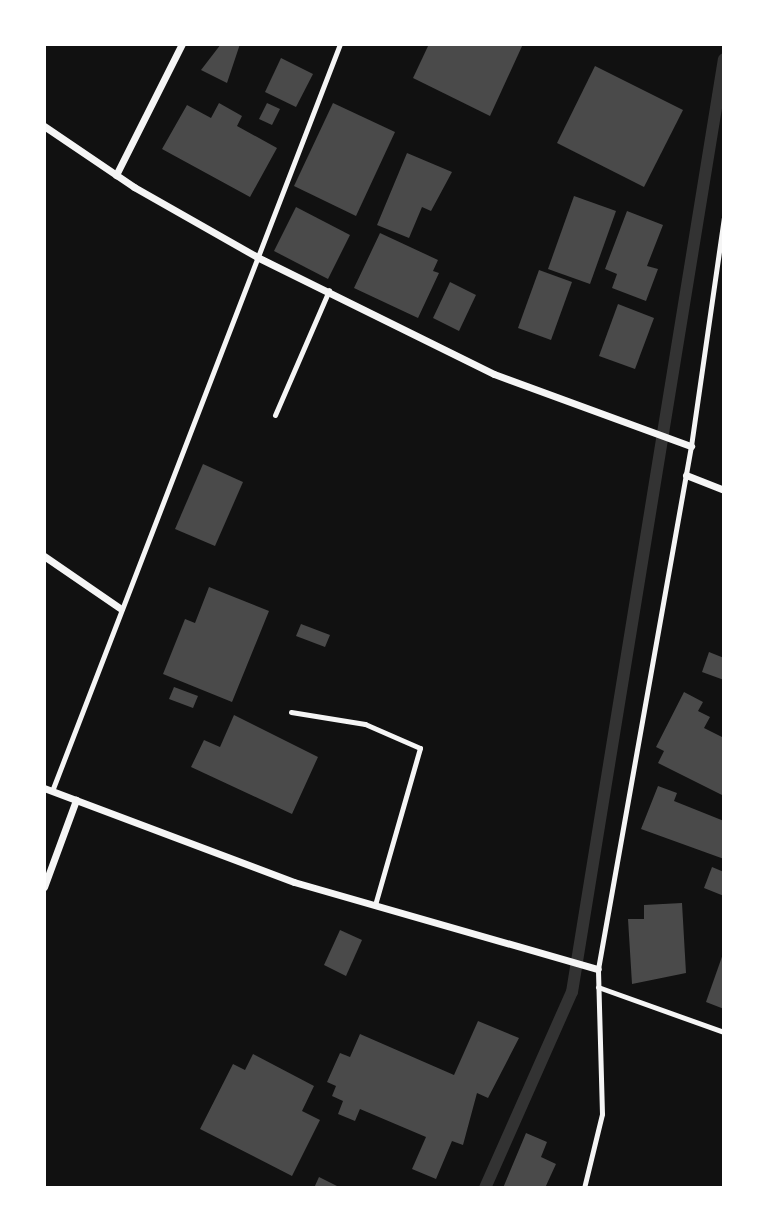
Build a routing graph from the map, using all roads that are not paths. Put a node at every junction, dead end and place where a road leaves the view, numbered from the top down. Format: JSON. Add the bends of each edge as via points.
{"nodes":[{"id":1,"x":181,"y":44,"type":"edge"},
{"id":2,"x":340,"y":44,"type":"edge"},
{"id":3,"x":44,"y":126,"type":"edge"},
{"id":4,"x":116,"y":175,"type":"junction"},
{"id":5,"x":724,"y":217,"type":"edge"},
{"id":6,"x":257,"y":257,"type":"junction"},
{"id":7,"x":329,"y":290,"type":"junction"},
{"id":8,"x":275,"y":415,"type":"dead end"},
{"id":9,"x":691,"y":446,"type":"junction"},
{"id":10,"x":687,"y":475,"type":"junction"},
{"id":11,"x":724,"y":490,"type":"edge"},
{"id":12,"x":44,"y":556,"type":"edge"},
{"id":13,"x":121,"y":609,"type":"junction"},
{"id":14,"x":291,"y":712,"type":"dead end"},
{"id":15,"x":48,"y":790,"type":"edge"},
{"id":16,"x":76,"y":800,"type":"junction"},
{"id":17,"x":44,"y":887,"type":"edge"},
{"id":18,"x":375,"y":905,"type":"junction"},
{"id":19,"x":598,"y":969,"type":"junction"},
{"id":20,"x":598,"y":987,"type":"junction"},
{"id":21,"x":724,"y":1032,"type":"edge"},
{"id":22,"x":584,"y":1188,"type":"edge"}],
"edges":[{"from":1,"to":4,"type":"street"},
{"from":2,"to":6,"type":"lane"},
{"from":3,"to":4,"type":"street"},
{"from":4,"to":6,"type":"street"},
{"from":5,"to":9,"type":"lane"},
{"from":6,"to":7,"type":"street"},
{"from":6,"to":13,"type":"lane"},
{"from":7,"to":8,"type":"lane"},
{"from":7,"to":9,"type":"street","via":[[494,374]]},
{"from":9,"to":10,"type":"lane"},
{"from":10,"to":11,"type":"street"},
{"from":10,"to":19,"type":"lane"},
{"from":12,"to":13,"type":"street"},
{"from":13,"to":15,"type":"lane"},
{"from":14,"to":18,"type":"lane","via":[[365,724],[420,748],[421,761]]},
{"from":15,"to":16,"type":"street"},
{"from":16,"to":17,"type":"street"},
{"from":16,"to":18,"type":"street"},
{"from":18,"to":19,"type":"street"},
{"from":19,"to":20,"type":"lane"},
{"from":20,"to":21,"type":"lane"},
{"from":20,"to":22,"type":"lane","via":[[602,1114]]}]}
